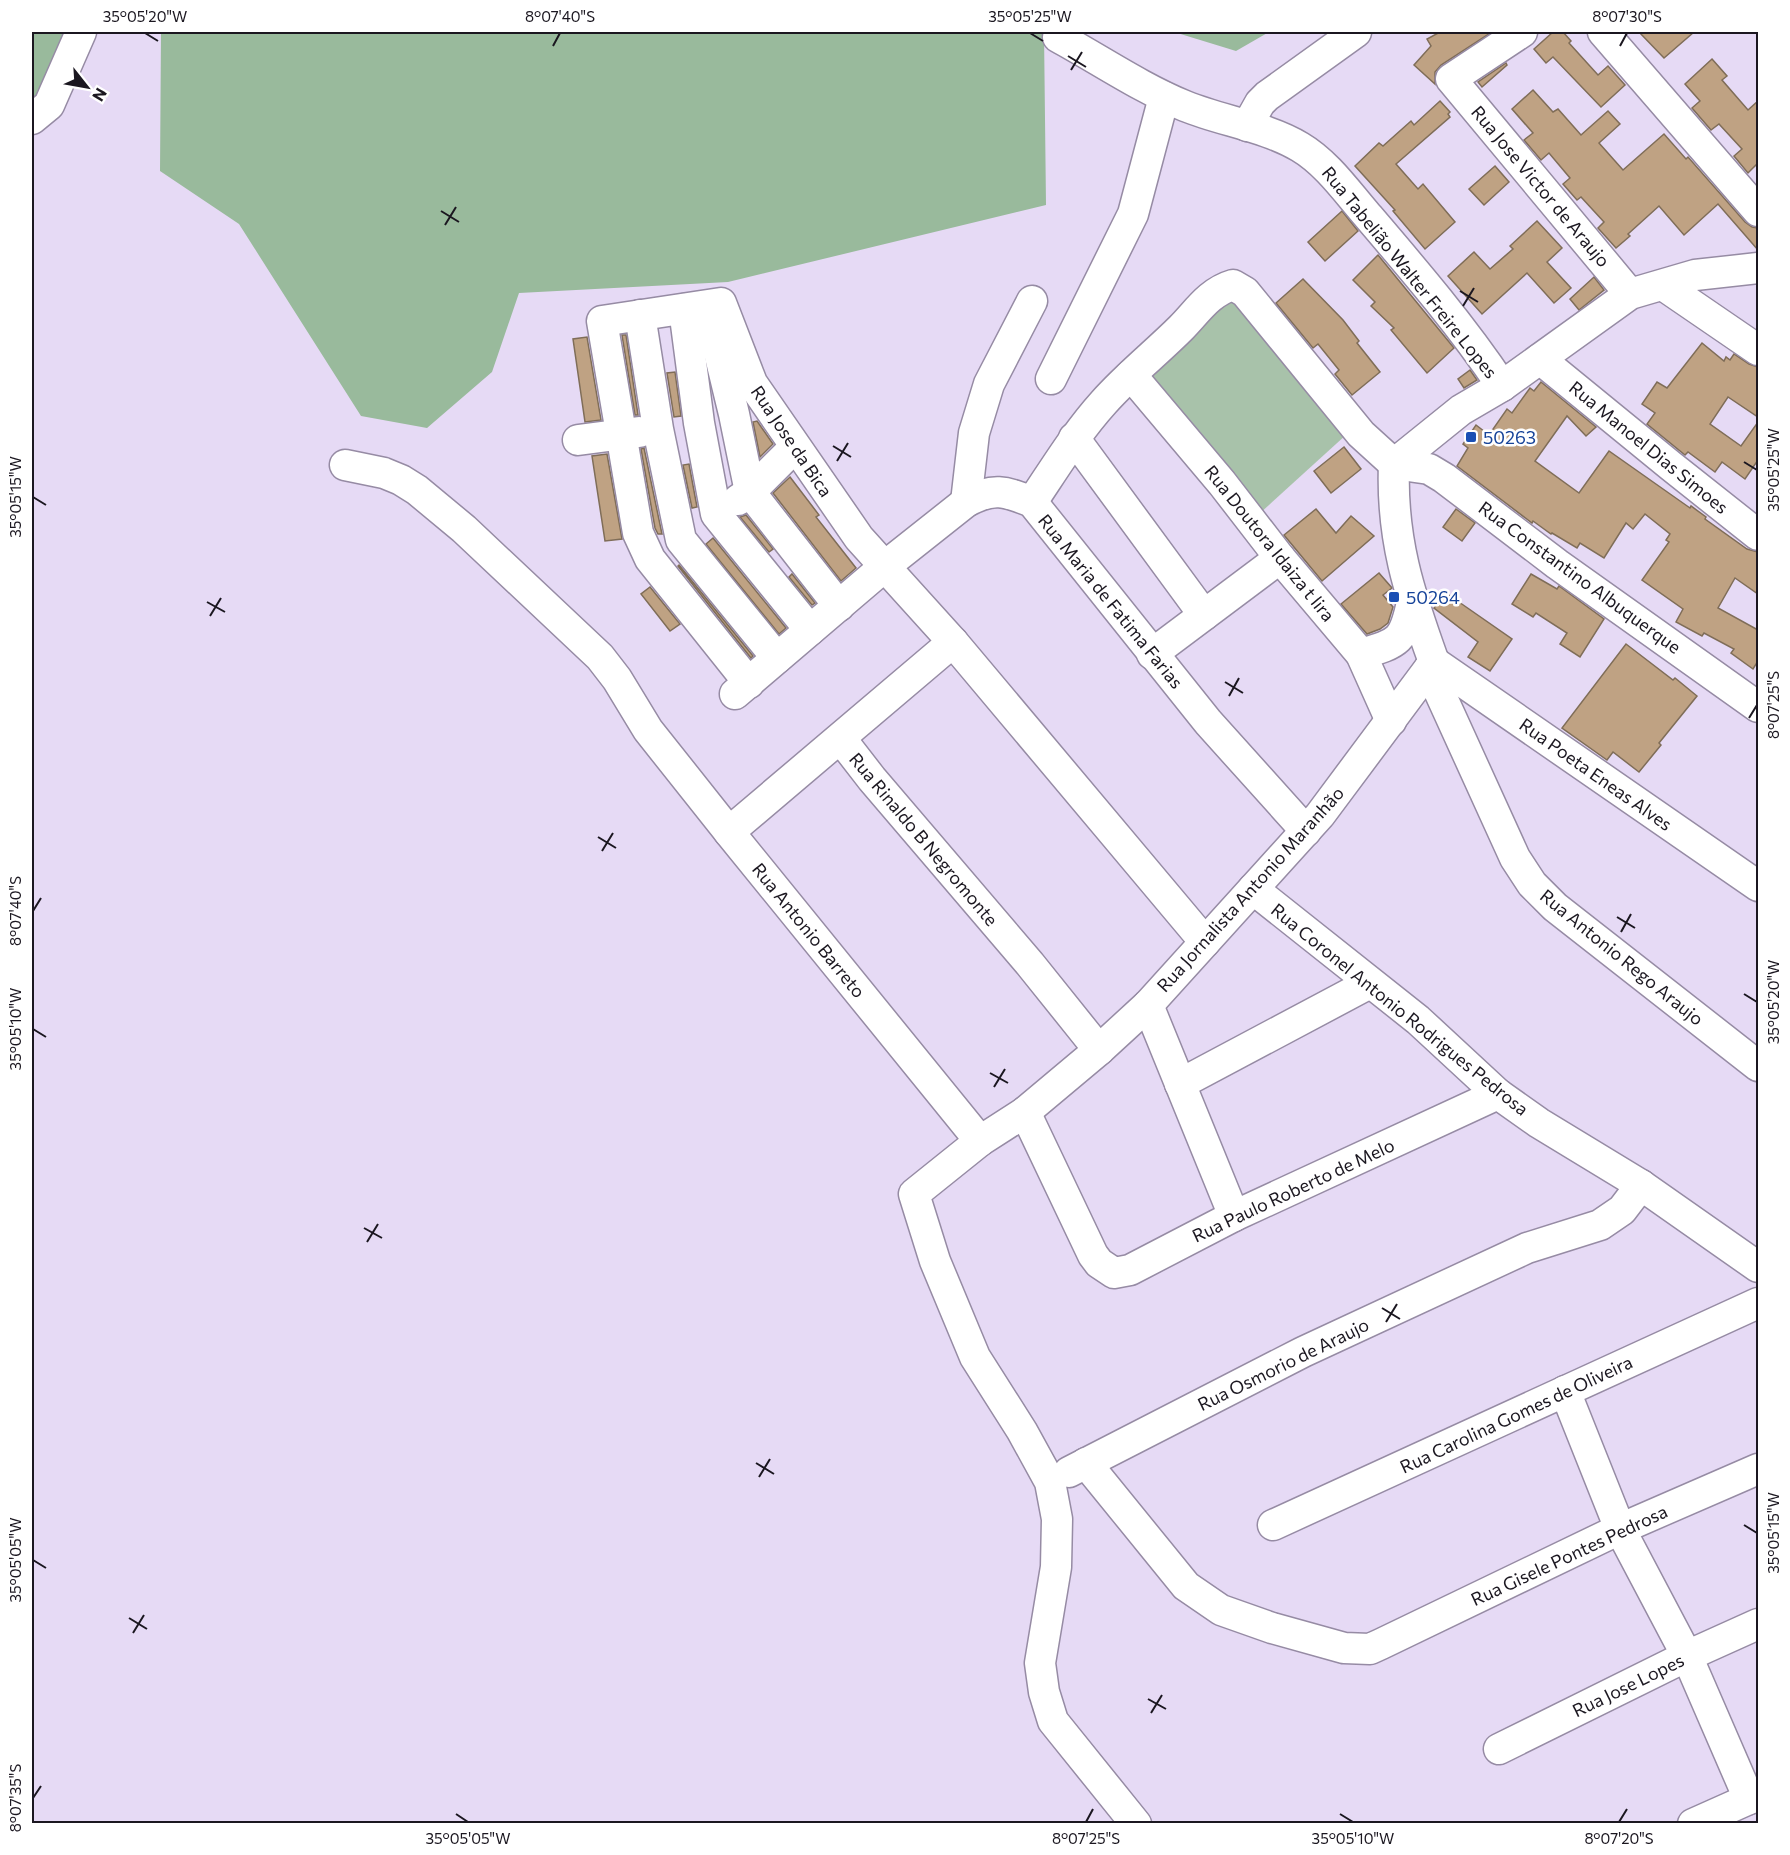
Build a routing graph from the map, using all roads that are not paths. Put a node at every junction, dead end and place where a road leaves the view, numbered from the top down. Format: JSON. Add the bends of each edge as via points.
{"nodes":[{"id":1,"x":81,"y":32,"type":"edge"},
{"id":2,"x":1356,"y":32,"type":"edge"},
{"id":3,"x":1522,"y":32,"type":"edge"},
{"id":4,"x":1603,"y":32,"type":"edge"},
{"id":5,"x":1058,"y":37,"type":"dead end"},
{"id":6,"x":1164,"y":97,"type":"junction"},
{"id":7,"x":32,"y":119,"type":"edge"},
{"id":8,"x":1247,"y":126,"type":"junction"},
{"id":9,"x":1758,"y":211,"type":"edge"},
{"id":10,"x":1758,"y":268,"type":"edge"},
{"id":11,"x":1663,"y":285,"type":"junction"},
{"id":12,"x":1630,"y":294,"type":"junction"},
{"id":13,"x":1032,"y":301,"type":"dead end"},
{"id":14,"x":704,"y":306,"type":"junction"},
{"id":15,"x":640,"y":315,"type":"junction"},
{"id":16,"x":1758,"y":350,"type":"edge"},
{"id":17,"x":1540,"y":359,"type":"junction"},
{"id":18,"x":1131,"y":375,"type":"junction"},
{"id":19,"x":1051,"y":379,"type":"dead end"},
{"id":20,"x":1502,"y":386,"type":"junction"},
{"id":21,"x":769,"y":409,"type":"junction"},
{"id":22,"x":734,"y":414,"type":"junction"},
{"id":23,"x":699,"y":423,"type":"junction"},
{"id":24,"x":658,"y":429,"type":"junction"},
{"id":25,"x":620,"y":435,"type":"junction"},
{"id":26,"x":1074,"y":438,"type":"junction"},
{"id":27,"x":578,"y":440,"type":"dead end"},
{"id":28,"x":795,"y":447,"type":"junction"},
{"id":29,"x":1394,"y":464,"type":"junction"},
{"id":30,"x":345,"y":465,"type":"dead end"},
{"id":31,"x":750,"y":492,"type":"junction"},
{"id":32,"x":966,"y":502,"type":"junction"},
{"id":33,"x":1032,"y":502,"type":"junction"},
{"id":34,"x":716,"y":514,"type":"junction"},
{"id":35,"x":1758,"y":534,"type":"edge"},
{"id":36,"x":681,"y":540,"type":"junction"},
{"id":37,"x":1280,"y":558,"type":"junction"},
{"id":38,"x":645,"y":563,"type":"junction"},
{"id":39,"x":884,"y":567,"type":"junction"},
{"id":40,"x":1412,"y":602,"type":"junction"},
{"id":41,"x":839,"y":606,"type":"junction"},
{"id":42,"x":1204,"y":615,"type":"junction"},
{"id":43,"x":810,"y":630,"type":"junction"},
{"id":44,"x":953,"y":642,"type":"junction"},
{"id":45,"x":1152,"y":654,"type":"junction"},
{"id":46,"x":1361,"y":654,"type":"junction"},
{"id":47,"x":777,"y":658,"type":"junction"},
{"id":48,"x":1431,"y":666,"type":"junction"},
{"id":49,"x":1758,"y":707,"type":"edge"},
{"id":50,"x":1391,"y":721,"type":"junction"},
{"id":51,"x":841,"y":739,"type":"junction"},
{"id":52,"x":1306,"y":831,"type":"junction"},
{"id":53,"x":729,"y":832,"type":"junction"},
{"id":54,"x":1758,"y":885,"type":"edge"},
{"id":55,"x":1253,"y":889,"type":"junction"},
{"id":56,"x":1204,"y":942,"type":"junction"},
{"id":57,"x":1370,"y":983,"type":"junction"},
{"id":58,"x":1148,"y":1005,"type":"junction"},
{"id":59,"x":1099,"y":1050,"type":"junction"},
{"id":60,"x":1758,"y":1066,"type":"edge"},
{"id":61,"x":1180,"y":1084,"type":"junction"},
{"id":62,"x":1498,"y":1094,"type":"junction"},
{"id":63,"x":1025,"y":1112,"type":"junction"},
{"id":64,"x":980,"y":1141,"type":"junction"},
{"id":65,"x":1641,"y":1185,"type":"junction"},
{"id":66,"x":1234,"y":1216,"type":"junction"},
{"id":67,"x":1758,"y":1267,"type":"edge"},
{"id":68,"x":1758,"y":1303,"type":"edge"},
{"id":69,"x":1565,"y":1391,"type":"junction"},
{"id":70,"x":1086,"y":1463,"type":"junction"},
{"id":71,"x":1758,"y":1469,"type":"edge"},
{"id":72,"x":1050,"y":1482,"type":"junction"},
{"id":73,"x":1273,"y":1525,"type":"dead end"},
{"id":74,"x":1620,"y":1528,"type":"junction"},
{"id":75,"x":1758,"y":1624,"type":"edge"},
{"id":76,"x":1686,"y":1656,"type":"junction"},
{"id":77,"x":1499,"y":1749,"type":"dead end"},
{"id":78,"x":1754,"y":1797,"type":"edge"},
{"id":79,"x":1136,"y":1824,"type":"edge"},
{"id":80,"x":1693,"y":1824,"type":"edge"}],
"edges":[{"from":1,"to":7,"type":"street","via":[[49,105]]},
{"from":2,"to":8,"type":"street","via":[[1267,96]]},
{"from":3,"to":12,"type":"street","name":"Rua Jose Victor de Araujo","via":[[1451,79]]},
{"from":4,"to":9,"type":"street"},
{"from":5,"to":6,"type":"street","name":"Rua Tabelião Walter Freire Lopes"},
{"from":6,"to":8,"type":"street","name":"Rua Tabelião Walter Freire Lopes"},
{"from":6,"to":19,"type":"street","via":[[1133,214]]},
{"from":8,"to":20,"type":"street","name":"Rua Tabelião Walter Freire Lopes","via":[[1300,147],[1328,171],[1470,341]]},
{"from":10,"to":11,"type":"street","via":[[1695,275]]},
{"from":11,"to":12,"type":"street"},
{"from":11,"to":16,"type":"street"},
{"from":12,"to":17,"type":"street"},
{"from":13,"to":32,"type":"street","via":[[989,384],[974,433]]},
{"from":14,"to":15,"type":"street"},
{"from":14,"to":21,"type":"street","name":"Rua Jose da Bica"},
{"from":14,"to":22,"type":"street"},
{"from":14,"to":23,"type":"street"},
{"from":15,"to":24,"type":"street"},
{"from":15,"to":25,"type":"street","via":[[602,321]]},
{"from":17,"to":20,"type":"street"},
{"from":17,"to":35,"type":"street","name":"Rua Manoel Dias Simoes"},
{"from":18,"to":26,"type":"street"},
{"from":18,"to":29,"type":"street","via":[[1208,299],[1233,285],[1245,292],[1361,434]]},
{"from":18,"to":37,"type":"street","name":"Rua Doutora Idaiza t lira"},
{"from":20,"to":29,"type":"street","via":[[1461,410]]},
{"from":21,"to":22,"type":"street"},
{"from":21,"to":28,"type":"street","name":"Rua Jose da Bica"},
{"from":22,"to":23,"type":"street"},
{"from":22,"to":31,"type":"street"},
{"from":23,"to":24,"type":"street"},
{"from":23,"to":34,"type":"street"},
{"from":24,"to":25,"type":"street"},
{"from":24,"to":36,"type":"street"},
{"from":25,"to":27,"type":"street"},
{"from":25,"to":38,"type":"street"},
{"from":26,"to":33,"type":"street"},
{"from":26,"to":42,"type":"street"},
{"from":28,"to":31,"type":"street"},
{"from":28,"to":39,"type":"street","name":"Rua Jose da Bica"},
{"from":29,"to":40,"type":"street","via":[[1395,526]]},
{"from":29,"to":49,"type":"street","name":"Rua Constantino Albuquerque","via":[[1429,469],[1444,478]]},
{"from":30,"to":53,"type":"street","name":"Rua Antonio Barreto","via":[[384,473],[417,490],[600,657],[648,730]]},
{"from":31,"to":34,"type":"street"},
{"from":31,"to":41,"type":"street"},
{"from":32,"to":33,"type":"street","name":"Rua Maria de Fatima Farias","via":[[992,492],[1005,492]]},
{"from":32,"to":39,"type":"street","name":"Rua Maria de Fatima Farias"},
{"from":33,"to":45,"type":"street","name":"Rua Maria de Fatima Farias"},
{"from":34,"to":36,"type":"street"},
{"from":34,"to":43,"type":"street"},
{"from":36,"to":38,"type":"street"},
{"from":36,"to":47,"type":"street"},
{"from":37,"to":42,"type":"street"},
{"from":37,"to":46,"type":"street","name":"Rua Doutora Idaiza t lira"},
{"from":38,"to":47,"type":"street","name":"Rua Maria de Fatima Farias","via":[[742,688]]},
{"from":39,"to":41,"type":"street","name":"Rua Maria de Fatima Farias"},
{"from":39,"to":44,"type":"street","name":"Rua Jose da Bica"},
{"from":40,"to":46,"type":"street","via":[[1401,636],[1387,647]]},
{"from":40,"to":48,"type":"street"},
{"from":41,"to":43,"type":"street","name":"Rua Maria de Fatima Farias"},
{"from":42,"to":45,"type":"street"},
{"from":43,"to":47,"type":"street","name":"Rua Maria de Fatima Farias"},
{"from":44,"to":51,"type":"street","name":"Rua Rinaldo B Negromonte"},
{"from":44,"to":56,"type":"street"},
{"from":45,"to":52,"type":"street","name":"Rua Maria de Fatima Farias"},
{"from":46,"to":50,"type":"street","name":"Rua Doutora Idaiza t lira"},
{"from":48,"to":50,"type":"street","name":"Rua Jornalista Antonio Maranhão"},
{"from":48,"to":54,"type":"street","name":"Rua Poeta Eneas Alves"},
{"from":48,"to":60,"type":"street","name":"Rua Antonio Rego Araujo","via":[[1515,858],[1532,884],[1555,907]]},
{"from":50,"to":52,"type":"street","name":"Rua Jornalista Antonio Maranhão"},
{"from":51,"to":53,"type":"street"},
{"from":51,"to":59,"type":"street","name":"Rua Rinaldo B Negromonte"},
{"from":52,"to":55,"type":"street","name":"Rua Jornalista Antonio Maranhão"},
{"from":53,"to":64,"type":"street","name":"Rua Antonio Barreto"},
{"from":55,"to":56,"type":"street","name":"Rua Jornalista Antonio Maranhão"},
{"from":55,"to":57,"type":"street","name":"Rua Coronel Antonio Rodrigues Pedrosa"},
{"from":56,"to":58,"type":"street","name":"Rua Jornalista Antonio Maranhão"},
{"from":57,"to":61,"type":"street"},
{"from":57,"to":62,"type":"street","name":"Rua Coronel Antonio Rodrigues Pedrosa","via":[[1418,1020]]},
{"from":58,"to":59,"type":"street","name":"Rua Jornalista Antonio Maranhão"},
{"from":58,"to":61,"type":"street"},
{"from":59,"to":63,"type":"street","name":"Rua Jornalista Antonio Maranhão"},
{"from":61,"to":66,"type":"street"},
{"from":62,"to":65,"type":"street","name":"Rua Coronel Antonio Rodrigues Pedrosa"},
{"from":62,"to":66,"type":"street","name":"Rua Paulo Roberto de Melo"},
{"from":63,"to":64,"type":"street","name":"Rua Jornalista Antonio Maranhão"},
{"from":63,"to":66,"type":"street","name":"Rua Paulo Roberto de Melo","via":[[1093,1255],[1114,1273],[1130,1270]]},
{"from":64,"to":72,"type":"street","name":"Rua Jornalista Antonio Maranhão","via":[[914,1194],[934,1261],[975,1358]]},
{"from":65,"to":67,"type":"street","name":"Rua Coronel Antonio Rodrigues Pedrosa"},
{"from":65,"to":70,"type":"street","name":"Rua Osmorio de Araujo","via":[[1622,1210],[1600,1225],[1527,1248],[1303,1352]]},
{"from":68,"to":69,"type":"street","name":"Rua Carolina Gomes de Oliveira"},
{"from":69,"to":73,"type":"street","name":"Rua Carolina Gomes de Oliveira"},
{"from":69,"to":74,"type":"street"},
{"from":70,"to":72,"type":"street","name":"Rua Osmorio de Araujo"},
{"from":70,"to":74,"type":"street","name":"Rua Gisele Pontes Pedrosa","via":[[1186,1586],[1245,1620],[1344,1648],[1362,1650],[1381,1644]]},
{"from":71,"to":74,"type":"street","name":"Rua Gisele Pontes Pedrosa"},
{"from":72,"to":79,"type":"street","via":[[1057,1519],[1056,1567],[1040,1664],[1044,1692],[1053,1721]]},
{"from":74,"to":76,"type":"street"},
{"from":75,"to":76,"type":"street","name":"Rua Jose Lopes"},
{"from":76,"to":77,"type":"street","name":"Rua Jose Lopes"},
{"from":76,"to":78,"type":"street"},
{"from":78,"to":80,"type":"street"}]}
